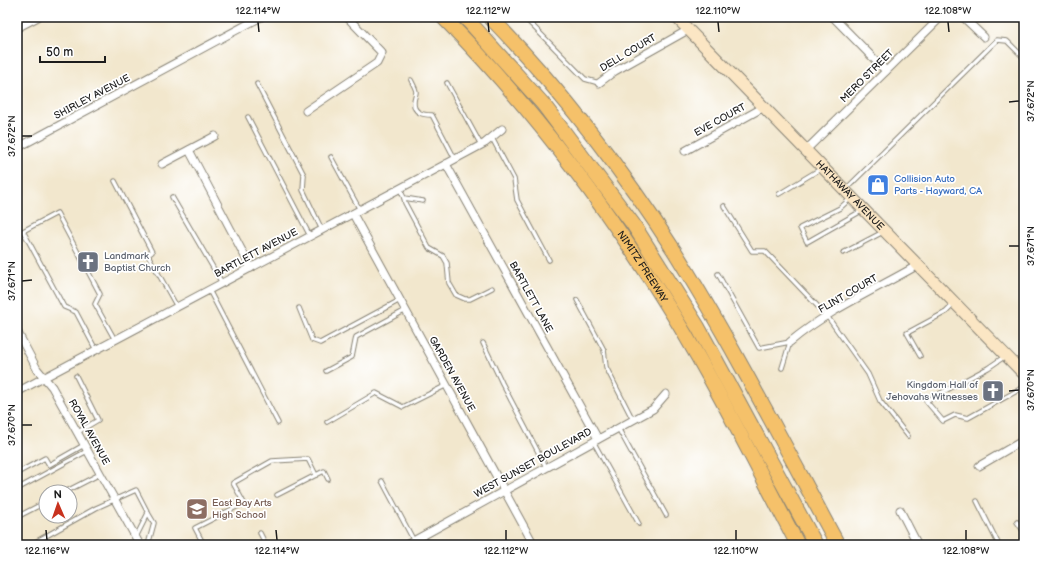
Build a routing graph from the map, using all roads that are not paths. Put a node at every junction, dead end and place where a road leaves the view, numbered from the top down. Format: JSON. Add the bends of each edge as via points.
{"nodes":[{"id":1,"x":38,"y":17,"type":"edge"},
{"id":2,"x":261,"y":17,"type":"edge"},
{"id":3,"x":347,"y":17,"type":"edge"},
{"id":4,"x":443,"y":17,"type":"edge"},
{"id":5,"x":465,"y":17,"type":"edge"},
{"id":6,"x":490,"y":17,"type":"edge"},
{"id":7,"x":524,"y":17,"type":"edge"},
{"id":8,"x":676,"y":17,"type":"edge"},
{"id":9,"x":833,"y":17,"type":"edge"},
{"id":10,"x":941,"y":17,"type":"edge"},
{"id":11,"x":963,"y":17,"type":"edge"},
{"id":12,"x":17,"y":28,"type":"edge"},
{"id":13,"x":688,"y":30,"type":"junction"},
{"id":14,"x":984,"y":37,"type":"dead end"},
{"id":15,"x":1024,"y":58,"type":"edge"},
{"id":16,"x":886,"y":71,"type":"junction"},
{"id":17,"x":411,"y":80,"type":"dead end"},
{"id":18,"x":447,"y":82,"type":"dead end"},
{"id":19,"x":599,"y":83,"type":"joint"},
{"id":20,"x":256,"y":84,"type":"dead end"},
{"id":21,"x":764,"y":107,"type":"junction"},
{"id":22,"x":306,"y":111,"type":"dead end"},
{"id":23,"x":248,"y":117,"type":"dead end"},
{"id":24,"x":502,"y":129,"type":"dead end"},
{"id":25,"x":215,"y":136,"type":"dead end"},
{"id":26,"x":492,"y":137,"type":"junction"},
{"id":27,"x":481,"y":145,"type":"junction"},
{"id":28,"x":17,"y":148,"type":"edge"},
{"id":29,"x":189,"y":150,"type":"junction"},
{"id":30,"x":806,"y":150,"type":"junction"},
{"id":31,"x":684,"y":151,"type":"dead end"},
{"id":32,"x":331,"y":157,"type":"dead end"},
{"id":33,"x":455,"y":159,"type":"junction"},
{"id":34,"x":162,"y":164,"type":"dead end"},
{"id":35,"x":446,"y":164,"type":"junction"},
{"id":36,"x":822,"y":167,"type":"junction"},
{"id":37,"x":114,"y":181,"type":"dead end"},
{"id":38,"x":400,"y":189,"type":"junction"},
{"id":39,"x":779,"y":194,"type":"dead end"},
{"id":40,"x":848,"y":194,"type":"junction"},
{"id":41,"x":172,"y":197,"type":"dead end"},
{"id":42,"x":404,"y":198,"type":"junction"},
{"id":43,"x":423,"y":201,"type":"dead end"},
{"id":44,"x":724,"y":206,"type":"dead end"},
{"id":45,"x":864,"y":210,"type":"junction"},
{"id":46,"x":356,"y":212,"type":"junction"},
{"id":47,"x":322,"y":230,"type":"junction"},
{"id":48,"x":884,"y":231,"type":"junction"},
{"id":49,"x":310,"y":236,"type":"junction"},
{"id":50,"x":843,"y":253,"type":"dead end"},
{"id":51,"x":549,"y":260,"type":"dead end"},
{"id":52,"x":918,"y":265,"type":"junction"},
{"id":53,"x":251,"y":268,"type":"junction"},
{"id":54,"x":718,"y":274,"type":"dead end"},
{"id":55,"x":222,"y":283,"type":"junction"},
{"id":56,"x":492,"y":288,"type":"dead end"},
{"id":57,"x":209,"y":290,"type":"junction"},
{"id":58,"x":400,"y":300,"type":"junction"},
{"id":59,"x":577,"y":300,"type":"dead end"},
{"id":60,"x":955,"y":303,"type":"junction"},
{"id":61,"x":177,"y":307,"type":"junction"},
{"id":62,"x":299,"y":308,"type":"dead end"},
{"id":63,"x":406,"y":310,"type":"junction"},
{"id":64,"x":827,"y":316,"type":"junction"},
{"id":65,"x":17,"y":331,"type":"edge"},
{"id":66,"x":115,"y":340,"type":"junction"},
{"id":67,"x":790,"y":342,"type":"junction"},
{"id":68,"x":483,"y":343,"type":"dead end"},
{"id":69,"x":96,"y":350,"type":"junction"},
{"id":70,"x":920,"y":356,"type":"dead end"},
{"id":71,"x":1006,"y":356,"type":"junction"},
{"id":72,"x":782,"y":368,"type":"dead end"},
{"id":73,"x":326,"y":371,"type":"dead end"},
{"id":74,"x":1024,"y":374,"type":"edge"},
{"id":75,"x":76,"y":376,"type":"dead end"},
{"id":76,"x":44,"y":377,"type":"junction"},
{"id":77,"x":447,"y":385,"type":"junction"},
{"id":78,"x":1024,"y":387,"type":"edge"},
{"id":79,"x":17,"y":392,"type":"edge"},
{"id":80,"x":666,"y":394,"type":"dead end"},
{"id":81,"x":633,"y":420,"type":"junction"},
{"id":82,"x":326,"y":422,"type":"dead end"},
{"id":83,"x":278,"y":423,"type":"dead end"},
{"id":84,"x":618,"y":428,"type":"junction"},
{"id":85,"x":78,"y":432,"type":"junction"},
{"id":86,"x":908,"y":436,"type":"dead end"},
{"id":87,"x":595,"y":440,"type":"junction"},
{"id":88,"x":1024,"y":440,"type":"edge"},
{"id":89,"x":783,"y":443,"type":"junction"},
{"id":90,"x":86,"y":447,"type":"junction"},
{"id":91,"x":979,"y":466,"type":"dead end"},
{"id":92,"x":546,"y":467,"type":"junction"},
{"id":93,"x":20,"y":472,"type":"dead end"},
{"id":94,"x":101,"y":473,"type":"junction"},
{"id":95,"x":316,"y":475,"type":"junction"},
{"id":96,"x":328,"y":479,"type":"dead end"},
{"id":97,"x":382,"y":481,"type":"dead end"},
{"id":98,"x":78,"y":485,"type":"edge"},
{"id":99,"x":17,"y":489,"type":"edge"},
{"id":100,"x":504,"y":490,"type":"junction"},
{"id":101,"x":277,"y":495,"type":"dead end"},
{"id":102,"x":115,"y":499,"type":"junction"},
{"id":103,"x":977,"y":501,"type":"dead end"},
{"id":104,"x":38,"y":506,"type":"edge"},
{"id":105,"x":900,"y":510,"type":"dead end"},
{"id":106,"x":148,"y":513,"type":"junction"},
{"id":107,"x":666,"y":516,"type":"dead end"},
{"id":108,"x":17,"y":517,"type":"edge"},
{"id":109,"x":1017,"y":522,"type":"dead end"},
{"id":110,"x":639,"y":524,"type":"dead end"},
{"id":111,"x":260,"y":532,"type":"dead end"},
{"id":112,"x":1024,"y":532,"type":"edge"},
{"id":113,"x":136,"y":537,"type":"junction"},
{"id":114,"x":414,"y":541,"type":"junction"},
{"id":115,"x":30,"y":545,"type":"edge"},
{"id":116,"x":140,"y":545,"type":"edge"},
{"id":117,"x":148,"y":545,"type":"edge"},
{"id":118,"x":204,"y":545,"type":"edge"},
{"id":119,"x":266,"y":545,"type":"edge"},
{"id":120,"x":406,"y":545,"type":"edge"},
{"id":121,"x":534,"y":545,"type":"edge"},
{"id":122,"x":798,"y":545,"type":"edge"},
{"id":123,"x":816,"y":545,"type":"edge"},
{"id":124,"x":838,"y":545,"type":"edge"},
{"id":125,"x":849,"y":545,"type":"edge"},
{"id":126,"x":918,"y":545,"type":"edge"},
{"id":127,"x":999,"y":545,"type":"edge"}],
"edges":[{"from":1,"to":12,"type":"street"},
{"from":2,"to":28,"type":"street","name":"SHIRLEY AVENUE"},
{"from":3,"to":22,"type":"street","via":[[382,53],[377,63]]},
{"from":4,"to":122,"type":"highway","name":"NIMITZ FREEWAY","via":[[542,126],[615,224],[698,358]]},
{"from":5,"to":123,"type":"highway","via":[[543,104],[633,224],[698,327]]},
{"from":6,"to":89,"type":"highway","via":[[569,108],[640,200],[704,300]]},
{"from":7,"to":19,"type":"lane","via":[[585,79]]},
{"from":8,"to":13,"type":"street","name":"HATHAWAY AVENUE"},
{"from":9,"to":16,"type":"street"},
{"from":10,"to":16,"type":"street","name":"MERO STREET"},
{"from":11,"to":14,"type":"street"},
{"from":13,"to":19,"type":"street","name":"DELL COURT","via":[[615,71]]},
{"from":13,"to":21,"type":"street","name":"HATHAWAY AVENUE"},
{"from":15,"to":40,"type":"lane","via":[[1007,41],[997,40]]},
{"from":16,"to":30,"type":"street","name":"MERO STREET"},
{"from":17,"to":33,"type":"lane","via":[[416,92],[413,102],[418,112],[422,115],[432,115]]},
{"from":18,"to":27,"type":"lane"},
{"from":20,"to":47,"type":"lane","via":[[304,175],[304,190]]},
{"from":21,"to":30,"type":"street","name":"HATHAWAY AVENUE"},
{"from":21,"to":31,"type":"street","name":"EVE COURT"},
{"from":23,"to":49,"type":"lane"},
{"from":24,"to":26,"type":"street","name":"BARTLETT AVENUE"},
{"from":25,"to":29,"type":"street"},
{"from":26,"to":27,"type":"street","name":"BARTLETT AVENUE"},
{"from":26,"to":51,"type":"lane","via":[[514,179],[517,200]]},
{"from":27,"to":33,"type":"street","name":"BARTLETT AVENUE"},
{"from":29,"to":34,"type":"street"},
{"from":29,"to":53,"type":"street"},
{"from":30,"to":36,"type":"street","name":"HATHAWAY AVENUE"},
{"from":32,"to":46,"type":"lane"},
{"from":33,"to":35,"type":"street","name":"BARTLETT AVENUE"},
{"from":35,"to":38,"type":"street","name":"BARTLETT AVENUE"},
{"from":35,"to":87,"type":"street","name":"BARTLETT LANE"},
{"from":36,"to":39,"type":"lane"},
{"from":36,"to":40,"type":"street","name":"HATHAWAY AVENUE"},
{"from":37,"to":61,"type":"lane","via":[[152,252],[148,255]]},
{"from":38,"to":42,"type":"lane"},
{"from":38,"to":46,"type":"street","name":"BARTLETT AVENUE"},
{"from":40,"to":45,"type":"street","name":"HATHAWAY AVENUE"},
{"from":40,"to":45,"type":"lane","via":[[840,208],[800,228],[807,242]]},
{"from":41,"to":55,"type":"lane"},
{"from":42,"to":43,"type":"lane"},
{"from":42,"to":56,"type":"lane","via":[[429,248],[442,256],[447,263],[449,283],[456,295],[465,299]]},
{"from":44,"to":64,"type":"lane","via":[[752,251],[765,251]]},
{"from":45,"to":48,"type":"street","name":"HATHAWAY AVENUE"},
{"from":46,"to":47,"type":"street","name":"BARTLETT AVENUE"},
{"from":46,"to":58,"type":"street","name":"GARDEN AVENUE"},
{"from":47,"to":49,"type":"street","name":"BARTLETT AVENUE"},
{"from":48,"to":50,"type":"lane"},
{"from":48,"to":52,"type":"street","name":"HATHAWAY AVENUE"},
{"from":49,"to":53,"type":"street","name":"BARTLETT AVENUE"},
{"from":52,"to":60,"type":"street","name":"HATHAWAY AVENUE"},
{"from":52,"to":64,"type":"street","name":"FLINT COURT"},
{"from":53,"to":55,"type":"street","name":"BARTLETT AVENUE"},
{"from":54,"to":67,"type":"lane","via":[[760,348]]},
{"from":55,"to":57,"type":"street","name":"BARTLETT AVENUE"},
{"from":57,"to":61,"type":"street","name":"BARTLETT AVENUE"},
{"from":57,"to":83,"type":"lane"},
{"from":58,"to":62,"type":"lane","via":[[320,343],[312,340]]},
{"from":58,"to":63,"type":"street","name":"GARDEN AVENUE"},
{"from":59,"to":81,"type":"lane","via":[[604,350],[606,367]]},
{"from":60,"to":70,"type":"lane","via":[[946,312],[907,333]]},
{"from":60,"to":71,"type":"street","name":"HATHAWAY AVENUE"},
{"from":61,"to":66,"type":"street","name":"BARTLETT AVENUE"},
{"from":63,"to":73,"type":"lane","via":[[356,337],[352,357]]},
{"from":63,"to":77,"type":"street","name":"GARDEN AVENUE"},
{"from":64,"to":67,"type":"street","name":"FLINT COURT"},
{"from":64,"to":86,"type":"lane","via":[[868,374],[880,401]]},
{"from":65,"to":76,"type":"street","name":"ROYAL AVENUE"},
{"from":66,"to":69,"type":"street","name":"BARTLETT AVENUE"},
{"from":66,"to":69,"type":"lane","via":[[95,304],[100,294],[56,213],[23,231],[64,307],[76,312]]},
{"from":67,"to":72,"type":"lane"},
{"from":68,"to":92,"type":"lane"},
{"from":69,"to":76,"type":"street","name":"BARTLETT AVENUE"},
{"from":71,"to":74,"type":"street","name":"HATHAWAY AVENUE"},
{"from":71,"to":78,"type":"lane","via":[[926,401],[943,421],[955,415],[968,418]]},
{"from":75,"to":85,"type":"lane","via":[[98,420]]},
{"from":76,"to":79,"type":"street","name":"BARTLETT AVENUE"},
{"from":76,"to":85,"type":"street","name":"ROYAL AVENUE"},
{"from":77,"to":82,"type":"lane","via":[[403,407],[376,393]]},
{"from":77,"to":100,"type":"street","name":"GARDEN AVENUE"},
{"from":80,"to":81,"type":"street","name":"WEST SUNSET BOULEVARD","via":[[653,409]]},
{"from":81,"to":84,"type":"street","name":"WEST SUNSET BOULEVARD"},
{"from":84,"to":87,"type":"street","name":"WEST SUNSET BOULEVARD"},
{"from":84,"to":107,"type":"lane"},
{"from":85,"to":90,"type":"street","name":"ROYAL AVENUE"},
{"from":87,"to":92,"type":"street","name":"WEST SUNSET BOULEVARD"},
{"from":87,"to":110,"type":"lane"},
{"from":88,"to":91,"type":"street"},
{"from":89,"to":124,"type":"highway"},
{"from":89,"to":125,"type":"highway"},
{"from":90,"to":93,"type":"lane","via":[[49,465],[45,458]]},
{"from":90,"to":94,"type":"street","name":"ROYAL AVENUE"},
{"from":90,"to":99,"type":"lane"},
{"from":92,"to":100,"type":"street","name":"WEST SUNSET BOULEVARD"},
{"from":94,"to":98,"type":"lane"},
{"from":94,"to":102,"type":"street","name":"ROYAL AVENUE"},
{"from":95,"to":96,"type":"lane","via":[[324,471]]},
{"from":95,"to":101,"type":"lane"},
{"from":95,"to":118,"type":"lane","via":[[308,459],[272,460],[232,483],[244,503],[195,528]]},
{"from":97,"to":114,"type":"lane"},
{"from":100,"to":114,"type":"street","name":"WEST SUNSET BOULEVARD"},
{"from":100,"to":121,"type":"street","name":"GARDEN AVENUE"},
{"from":102,"to":106,"type":"lane","via":[[136,490]]},
{"from":102,"to":113,"type":"street","name":"ROYAL AVENUE"},
{"from":102,"to":115,"type":"lane"},
{"from":103,"to":127,"type":"lane"},
{"from":104,"to":108,"type":"lane"},
{"from":105,"to":126,"type":"street"},
{"from":106,"to":113,"type":"lane"},
{"from":106,"to":117,"type":"lane","via":[[154,523]]},
{"from":109,"to":112,"type":"lane"},
{"from":111,"to":119,"type":"lane"},
{"from":113,"to":116,"type":"street","name":"ROYAL AVENUE"},
{"from":114,"to":120,"type":"street","name":"WEST SUNSET BOULEVARD"}]}
